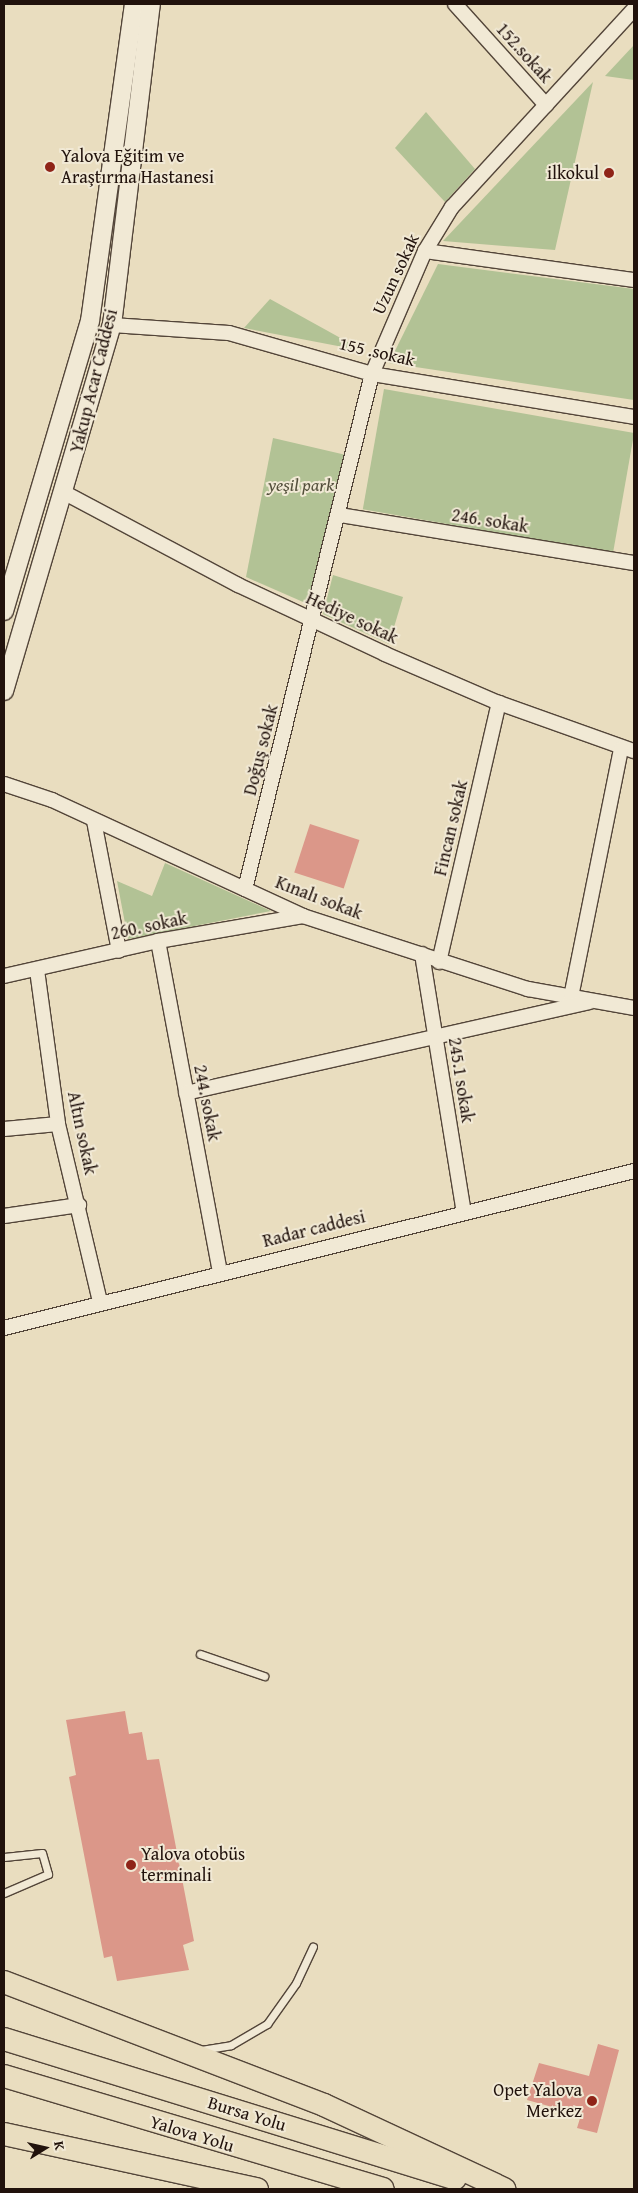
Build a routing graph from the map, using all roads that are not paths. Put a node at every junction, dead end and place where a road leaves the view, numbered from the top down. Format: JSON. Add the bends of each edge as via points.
{"nodes":[{"id":1,"x":134,"y":4,"type":"edge"},
{"id":2,"x":151,"y":4,"type":"edge"},
{"id":3,"x":455,"y":4,"type":"edge"},
{"id":4,"x":630,"y":4,"type":"edge"},
{"id":5,"x":634,"y":9,"type":"edge"},
{"id":6,"x":546,"y":105,"type":"junction"},
{"id":7,"x":425,"y":251,"type":"junction"},
{"id":8,"x":634,"y":280,"type":"edge"},
{"id":9,"x":112,"y":325,"type":"junction"},
{"id":10,"x":372,"y":374,"type":"junction"},
{"id":11,"x":634,"y":417,"type":"edge"},
{"id":12,"x":64,"y":493,"type":"junction"},
{"id":13,"x":340,"y":516,"type":"junction"},
{"id":14,"x":634,"y":563,"type":"edge"},
{"id":15,"x":4,"y":611,"type":"edge"},
{"id":16,"x":314,"y":620,"type":"junction"},
{"id":17,"x":4,"y":691,"type":"edge"},
{"id":18,"x":499,"y":703,"type":"junction"},
{"id":19,"x":628,"y":750,"type":"edge"},
{"id":20,"x":4,"y":784,"type":"edge"},
{"id":21,"x":94,"y":821,"type":"junction"},
{"id":22,"x":246,"y":889,"type":"junction"},
{"id":23,"x":303,"y":916,"type":"junction"},
{"id":24,"x":158,"y":941,"type":"junction"},
{"id":25,"x":119,"y":951,"type":"junction"},
{"id":26,"x":422,"y":954,"type":"junction"},
{"id":27,"x":439,"y":962,"type":"junction"},
{"id":28,"x":37,"y":970,"type":"junction"},
{"id":29,"x":4,"y":976,"type":"edge"},
{"id":30,"x":571,"y":997,"type":"junction"},
{"id":31,"x":595,"y":1001,"type":"junction"},
{"id":32,"x":634,"y":1008,"type":"edge"},
{"id":33,"x":436,"y":1040,"type":"junction"},
{"id":34,"x":186,"y":1093,"type":"junction"},
{"id":35,"x":58,"y":1124,"type":"junction"},
{"id":36,"x":4,"y":1129,"type":"edge"},
{"id":37,"x":634,"y":1170,"type":"edge"},
{"id":38,"x":79,"y":1205,"type":"junction"},
{"id":39,"x":464,"y":1212,"type":"junction"},
{"id":40,"x":4,"y":1216,"type":"edge"},
{"id":41,"x":220,"y":1272,"type":"junction"},
{"id":42,"x":100,"y":1302,"type":"junction"},
{"id":43,"x":4,"y":1328,"type":"edge"},
{"id":44,"x":200,"y":1654,"type":"dead end"},
{"id":45,"x":264,"y":1676,"type":"dead end"},
{"id":46,"x":4,"y":1857,"type":"edge"},
{"id":47,"x":4,"y":1893,"type":"edge"},
{"id":48,"x":313,"y":1947,"type":"dead end"},
{"id":49,"x":6,"y":1981,"type":"edge"},
{"id":50,"x":4,"y":2039,"type":"edge"},
{"id":51,"x":191,"y":2052,"type":"junction"},
{"id":52,"x":4,"y":2076,"type":"edge"},
{"id":53,"x":4,"y":2134,"type":"edge"},
{"id":54,"x":257,"y":2189,"type":"edge"},
{"id":55,"x":382,"y":2189,"type":"edge"},
{"id":56,"x":490,"y":2189,"type":"edge"},
{"id":57,"x":504,"y":2189,"type":"edge"}],
"edges":[{"from":1,"to":15,"type":"street","name":"Yakup Acar Caddesi","via":[[90,322]]},
{"from":2,"to":9,"type":"street","name":"Yakup Acar Caddesi"},
{"from":3,"to":6,"type":"street","name":"152.sokak"},
{"from":4,"to":5,"type":"street"},
{"from":5,"to":6,"type":"street","name":"Uzun sokak"},
{"from":6,"to":7,"type":"street","name":"Uzun sokak","via":[[452,207]]},
{"from":7,"to":8,"type":"street"},
{"from":7,"to":10,"type":"street","name":"Uzun sokak"},
{"from":9,"to":10,"type":"street","name":"155 .sokak","via":[[229,333]]},
{"from":9,"to":12,"type":"street","name":"Yakup Acar Caddesi"},
{"from":10,"to":11,"type":"street","name":"155 .sokak"},
{"from":10,"to":13,"type":"street","name":"Uzun sokak"},
{"from":12,"to":16,"type":"street","name":"Hediye sokak"},
{"from":12,"to":17,"type":"street","name":"Yakup Acar Caddesi"},
{"from":13,"to":14,"type":"street","name":"246. sokak"},
{"from":13,"to":16,"type":"street","name":"Uzun sokak"},
{"from":16,"to":18,"type":"street","name":"Hediye sokak"},
{"from":16,"to":22,"type":"street","name":"Doğuş sokak"},
{"from":18,"to":19,"type":"street","name":"Hediye sokak"},
{"from":18,"to":27,"type":"street","name":"Fincan sokak"},
{"from":19,"to":30,"type":"street"},
{"from":20,"to":21,"type":"street","name":"Kınalı sokak","via":[[52,800]]},
{"from":21,"to":22,"type":"street","name":"Kınalı sokak"},
{"from":21,"to":25,"type":"street"},
{"from":22,"to":23,"type":"street","name":"Kınalı sokak"},
{"from":23,"to":24,"type":"street","name":"260. sokak"},
{"from":23,"to":26,"type":"street","name":"Kınalı sokak"},
{"from":24,"to":25,"type":"street","name":"260. sokak"},
{"from":24,"to":34,"type":"street","name":"244. sokak"},
{"from":25,"to":28,"type":"street","name":"260. sokak"},
{"from":26,"to":27,"type":"street","name":"Kınalı sokak"},
{"from":26,"to":33,"type":"street","name":"245.1 sokak"},
{"from":27,"to":30,"type":"street","name":"Kınalı sokak","via":[[528,989]]},
{"from":28,"to":29,"type":"street","name":"260. sokak"},
{"from":28,"to":35,"type":"street","name":"Altın sokak"},
{"from":30,"to":31,"type":"street","name":"Kınalı sokak"},
{"from":31,"to":32,"type":"street","name":"Kınalı sokak"},
{"from":31,"to":33,"type":"street"},
{"from":33,"to":34,"type":"street"},
{"from":33,"to":39,"type":"street","name":"245.1 sokak"},
{"from":34,"to":41,"type":"street","name":"244. sokak"},
{"from":35,"to":36,"type":"street"},
{"from":35,"to":38,"type":"street","name":"Altın sokak"},
{"from":37,"to":39,"type":"street","name":"Radar caddesi"},
{"from":38,"to":40,"type":"street"},
{"from":38,"to":42,"type":"street","name":"Altın sokak"},
{"from":39,"to":41,"type":"street","name":"Radar caddesi"},
{"from":41,"to":42,"type":"street","name":"Radar caddesi"},
{"from":42,"to":43,"type":"street","name":"Radar caddesi"},
{"from":44,"to":45,"type":"lane"},
{"from":46,"to":47,"type":"lane","via":[[42,1853],[48,1874]]},
{"from":48,"to":51,"type":"lane","via":[[296,1983],[267,2024],[231,2045]]},
{"from":49,"to":51,"type":"highway"},
{"from":50,"to":56,"type":"highway","name":"Bursa Yolu"},
{"from":51,"to":57,"type":"highway","via":[[362,2121]]},
{"from":52,"to":55,"type":"highway","name":"Yalova Yolu"},
{"from":53,"to":54,"type":"highway"}]}
